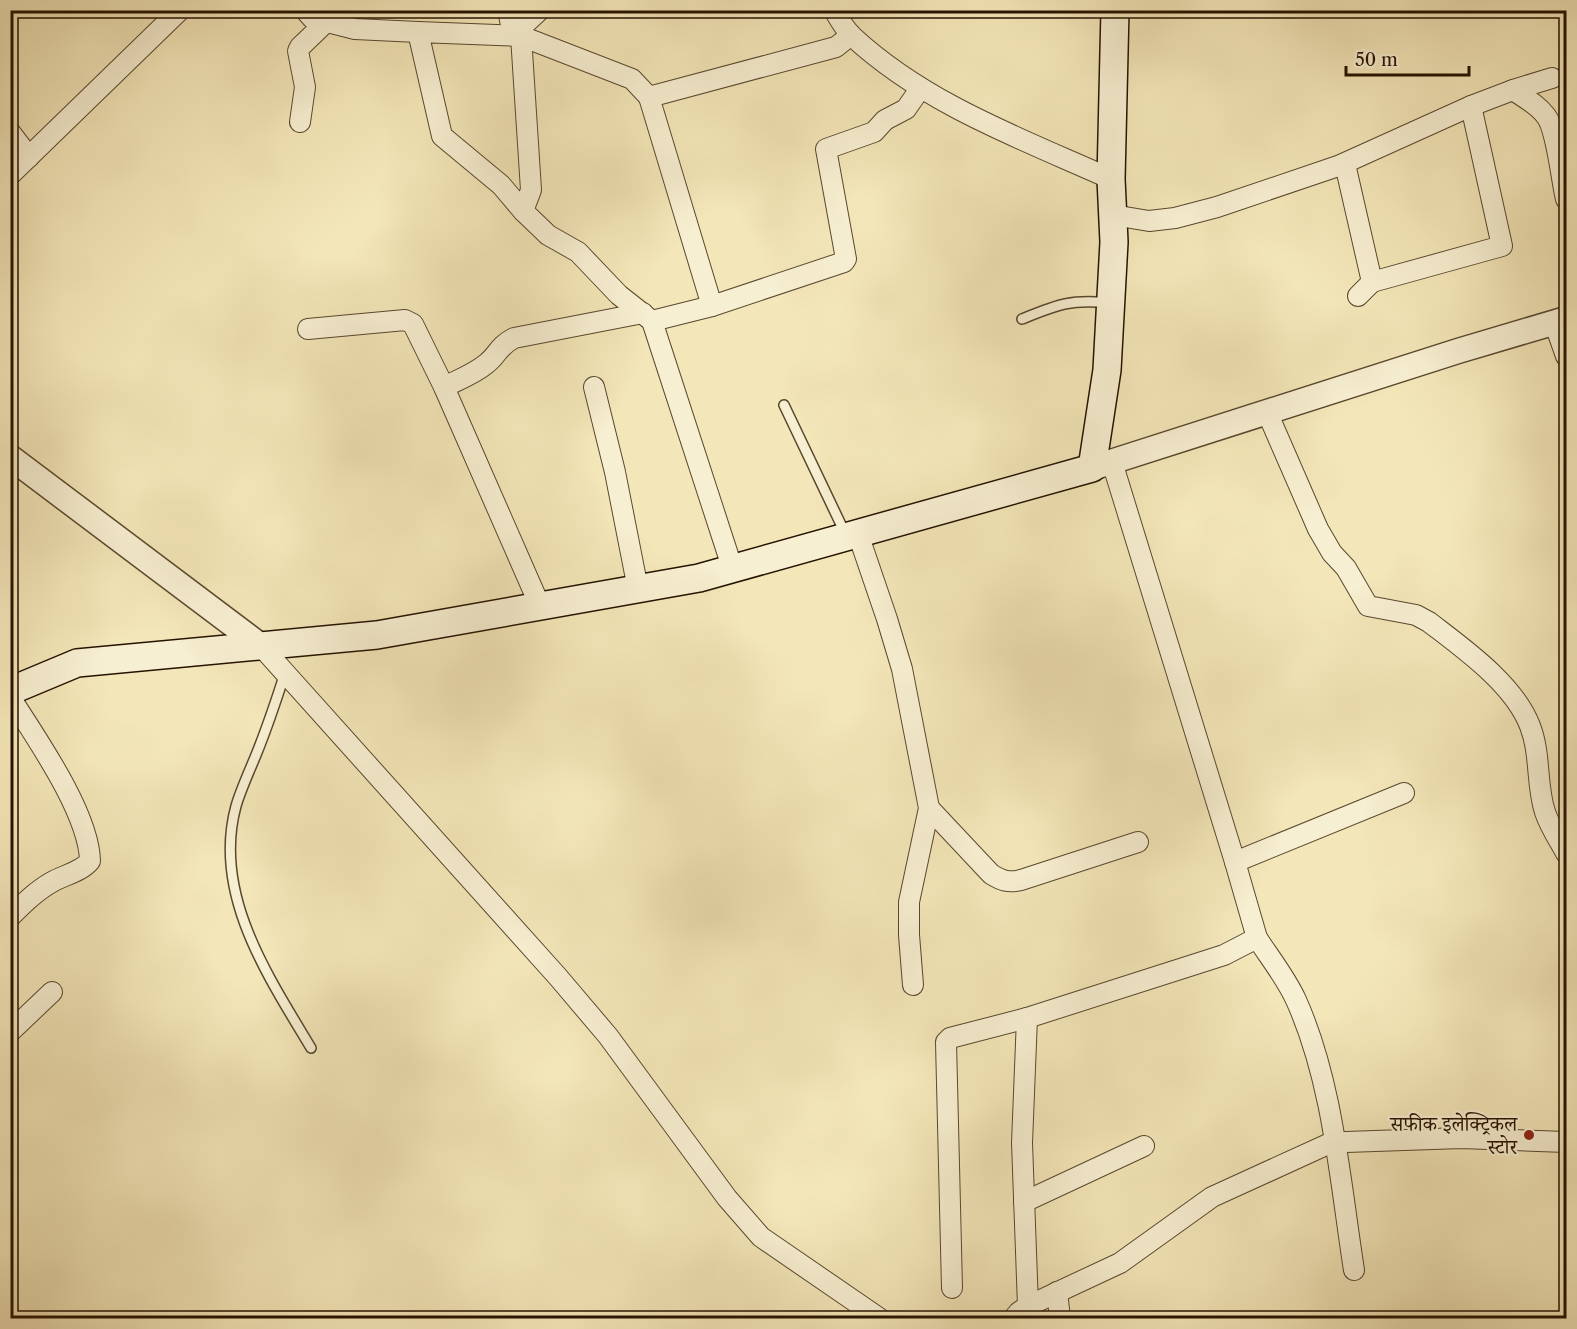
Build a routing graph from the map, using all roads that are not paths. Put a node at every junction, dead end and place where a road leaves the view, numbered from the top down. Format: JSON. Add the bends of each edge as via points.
{"nodes":[{"id":1,"x":180,"y":10,"type":"edge"},
{"id":2,"x":305,"y":10,"type":"edge"},
{"id":3,"x":508,"y":10,"type":"edge"},
{"id":4,"x":540,"y":10,"type":"edge"},
{"id":5,"x":834,"y":10,"type":"edge"},
{"id":6,"x":1119,"y":11,"type":"edge"},
{"id":7,"x":326,"y":22,"type":"junction"},
{"id":8,"x":418,"y":32,"type":"junction"},
{"id":9,"x":517,"y":35,"type":"junction"},
{"id":10,"x":851,"y":35,"type":"junction"},
{"id":11,"x":1555,"y":78,"type":"dead end"},
{"id":12,"x":920,"y":89,"type":"junction"},
{"id":13,"x":1513,"y":90,"type":"junction"},
{"id":14,"x":649,"y":97,"type":"junction"},
{"id":15,"x":1471,"y":106,"type":"junction"},
{"id":16,"x":300,"y":122,"type":"dead end"},
{"id":17,"x":10,"y":132,"type":"edge"},
{"id":18,"x":29,"y":157,"type":"junction"},
{"id":19,"x":1345,"y":164,"type":"junction"},
{"id":20,"x":10,"y":175,"type":"edge"},
{"id":21,"x":1112,"y":179,"type":"junction"},
{"id":22,"x":1566,"y":199,"type":"edge"},
{"id":23,"x":523,"y":211,"type":"junction"},
{"id":24,"x":1113,"y":215,"type":"junction"},
{"id":25,"x":1372,"y":282,"type":"junction"},
{"id":26,"x":1358,"y":296,"type":"dead end"},
{"id":27,"x":1111,"y":303,"type":"junction"},
{"id":28,"x":712,"y":306,"type":"junction"},
{"id":29,"x":647,"y":317,"type":"junction"},
{"id":30,"x":1022,"y":319,"type":"dead end"},
{"id":31,"x":1560,"y":320,"type":"edge"},
{"id":32,"x":308,"y":329,"type":"dead end"},
{"id":33,"x":1566,"y":356,"type":"edge"},
{"id":34,"x":444,"y":387,"type":"junction"},
{"id":35,"x":594,"y":387,"type":"dead end"},
{"id":36,"x":784,"y":405,"type":"dead end"},
{"id":37,"x":1267,"y":412,"type":"junction"},
{"id":38,"x":10,"y":457,"type":"edge"},
{"id":39,"x":1102,"y":465,"type":"junction"},
{"id":40,"x":852,"y":535,"type":"junction"},
{"id":41,"x":733,"y":570,"type":"junction"},
{"id":42,"x":638,"y":589,"type":"junction"},
{"id":43,"x":540,"y":606,"type":"junction"},
{"id":44,"x":261,"y":646,"type":"junction"},
{"id":45,"x":285,"y":673,"type":"junction"},
{"id":46,"x":10,"y":691,"type":"edge"},
{"id":47,"x":10,"y":697,"type":"edge"},
{"id":48,"x":1404,"y":793,"type":"dead end"},
{"id":49,"x":929,"y":808,"type":"junction"},
{"id":50,"x":1138,"y":842,"type":"dead end"},
{"id":51,"x":1566,"y":853,"type":"edge"},
{"id":52,"x":1235,"y":862,"type":"junction"},
{"id":53,"x":10,"y":917,"type":"edge"},
{"id":54,"x":1257,"y":938,"type":"junction"},
{"id":55,"x":913,"y":985,"type":"dead end"},
{"id":56,"x":52,"y":992,"type":"dead end"},
{"id":57,"x":1027,"y":1018,"type":"junction"},
{"id":58,"x":10,"y":1032,"type":"edge"},
{"id":59,"x":311,"y":1048,"type":"dead end"},
{"id":60,"x":1566,"y":1142,"type":"edge"},
{"id":61,"x":1334,"y":1143,"type":"junction"},
{"id":62,"x":1144,"y":1146,"type":"dead end"},
{"id":63,"x":1024,"y":1202,"type":"junction"},
{"id":64,"x":1354,"y":1270,"type":"dead end"},
{"id":65,"x":952,"y":1288,"type":"dead end"},
{"id":66,"x":1057,"y":1292,"type":"junction"},
{"id":67,"x":1021,"y":1312,"type":"edge"},
{"id":68,"x":879,"y":1318,"type":"edge"},
{"id":69,"x":1060,"y":1318,"type":"edge"}],
"edges":[{"from":1,"to":18,"type":"street"},
{"from":2,"to":7,"type":"street","via":[[312,18]]},
{"from":3,"to":9,"type":"street"},
{"from":4,"to":9,"type":"street"},
{"from":5,"to":10,"type":"street"},
{"from":6,"to":21,"type":"main road"},
{"from":7,"to":8,"type":"street","via":[[355,29]]},
{"from":7,"to":16,"type":"street","via":[[298,51],[305,87]]},
{"from":8,"to":9,"type":"street"},
{"from":8,"to":23,"type":"street","via":[[442,136],[501,185]]},
{"from":9,"to":14,"type":"street","via":[[632,79]]},
{"from":9,"to":23,"type":"street","via":[[531,190]]},
{"from":10,"to":12,"type":"street"},
{"from":10,"to":14,"type":"street","via":[[836,47]]},
{"from":11,"to":13,"type":"street"},
{"from":12,"to":21,"type":"street"},
{"from":12,"to":28,"type":"street","via":[[906,109],[885,120],[874,132],[826,149],[846,261]]},
{"from":13,"to":15,"type":"street"},
{"from":13,"to":22,"type":"street","via":[[1548,118]]},
{"from":14,"to":28,"type":"street"},
{"from":15,"to":19,"type":"street"},
{"from":15,"to":25,"type":"street","via":[[1502,246]]},
{"from":17,"to":18,"type":"street"},
{"from":18,"to":20,"type":"street"},
{"from":19,"to":24,"type":"street","via":[[1174,218],[1149,221]]},
{"from":19,"to":25,"type":"street"},
{"from":21,"to":24,"type":"main road"},
{"from":23,"to":29,"type":"street","via":[[548,235],[578,252],[619,295]]},
{"from":24,"to":27,"type":"main road"},
{"from":25,"to":26,"type":"street"},
{"from":27,"to":30,"type":"lane","via":[[1070,302]]},
{"from":27,"to":39,"type":"main road"},
{"from":28,"to":29,"type":"street"},
{"from":29,"to":34,"type":"street","via":[[514,338],[484,366]]},
{"from":29,"to":41,"type":"street"},
{"from":31,"to":33,"type":"street"},
{"from":31,"to":37,"type":"street"},
{"from":32,"to":34,"type":"street","via":[[410,321]]},
{"from":34,"to":43,"type":"street"},
{"from":35,"to":42,"type":"street"},
{"from":36,"to":40,"type":"lane"},
{"from":37,"to":39,"type":"street"},
{"from":37,"to":51,"type":"street","via":[[1318,529],[1368,606],[1416,615],[1429,622],[1508,688],[1520,703],[1537,754],[1545,812]]},
{"from":38,"to":44,"type":"street"},
{"from":39,"to":40,"type":"main road"},
{"from":39,"to":52,"type":"street"},
{"from":40,"to":41,"type":"main road"},
{"from":40,"to":49,"type":"street","via":[[887,619],[902,669]]},
{"from":41,"to":42,"type":"main road"},
{"from":42,"to":43,"type":"main road"},
{"from":43,"to":44,"type":"main road","via":[[377,635]]},
{"from":44,"to":45,"type":"street"},
{"from":44,"to":46,"type":"main road","via":[[77,663]]},
{"from":45,"to":59,"type":"lane","via":[[236,805],[229,841],[232,878],[243,920],[266,972]]},
{"from":45,"to":68,"type":"street","via":[[608,1036],[761,1237]]},
{"from":47,"to":53,"type":"street","via":[[76,809],[90,849],[90,861],[51,882]]},
{"from":48,"to":52,"type":"street"},
{"from":49,"to":50,"type":"street","via":[[992,874],[1010,882]]},
{"from":49,"to":55,"type":"street","via":[[909,902]]},
{"from":52,"to":54,"type":"street"},
{"from":54,"to":57,"type":"street","via":[[1224,954]]},
{"from":54,"to":61,"type":"street","via":[[1297,1003],[1320,1070]]},
{"from":56,"to":58,"type":"street"},
{"from":57,"to":63,"type":"street"},
{"from":57,"to":65,"type":"street","via":[[950,1038],[945,1046]]},
{"from":60,"to":61,"type":"street","via":[[1462,1138]]},
{"from":61,"to":64,"type":"street"},
{"from":61,"to":66,"type":"street","via":[[1212,1197],[1120,1263]]},
{"from":62,"to":63,"type":"street"},
{"from":63,"to":67,"type":"street"},
{"from":66,"to":67,"type":"street"},
{"from":66,"to":69,"type":"street"}]}
